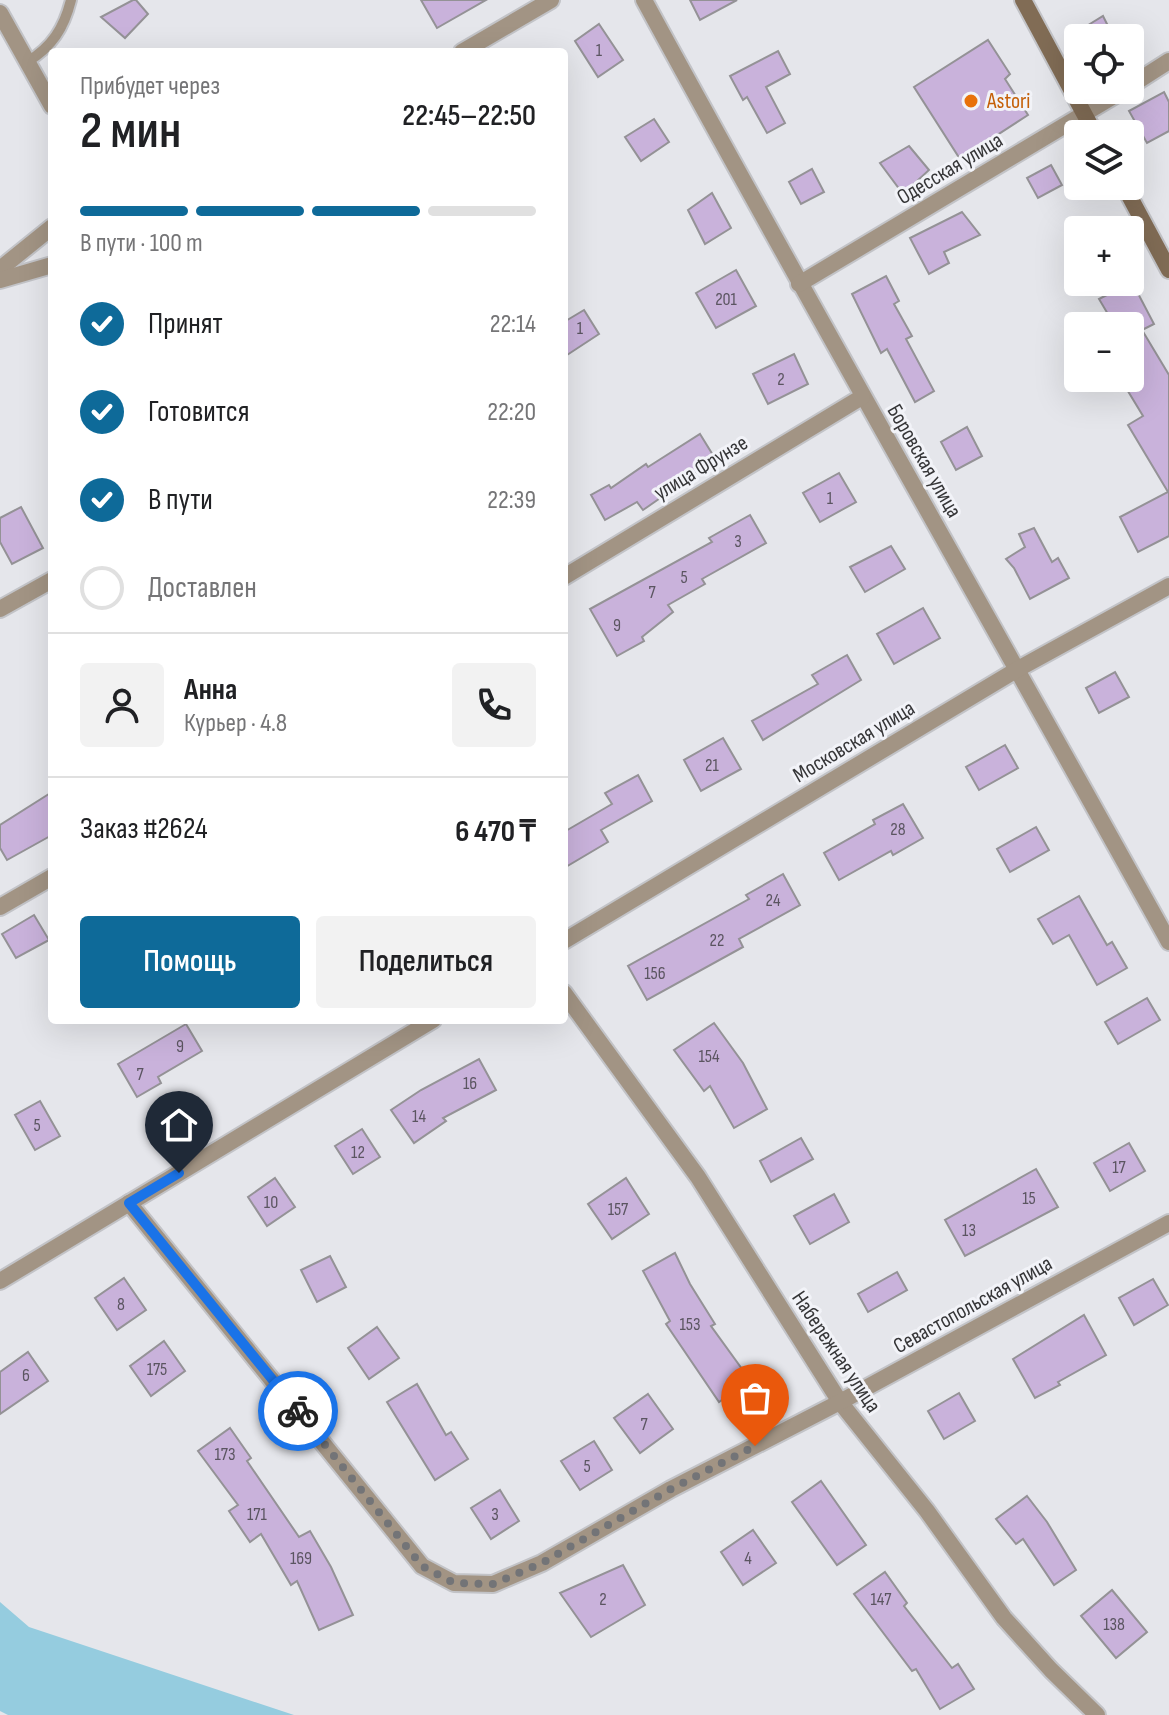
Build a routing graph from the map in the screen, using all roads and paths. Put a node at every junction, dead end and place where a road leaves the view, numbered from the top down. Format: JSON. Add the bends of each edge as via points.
{"nodes":[{"id":1,"x":71,"y":0,"type":"edge"},
{"id":2,"x":551,"y":0,"type":"edge"},
{"id":3,"x":644,"y":0,"type":"edge"},
{"id":4,"x":1023,"y":0,"type":"edge"},
{"id":5,"x":0,"y":13,"type":"edge"},
{"id":6,"x":48,"y":48,"type":"edge"},
{"id":7,"x":48,"y":48,"type":"edge"},
{"id":8,"x":469,"y":48,"type":"edge"},
{"id":9,"x":1169,"y":61,"type":"edge"},
{"id":10,"x":27,"y":62,"type":"junction"},
{"id":11,"x":1144,"y":77,"type":"edge"},
{"id":12,"x":48,"y":98,"type":"edge"},
{"id":13,"x":1102,"y":104,"type":"edge"},
{"id":14,"x":1085,"y":115,"type":"junction"},
{"id":15,"x":1088,"y":120,"type":"edge"},
{"id":16,"x":1132,"y":200,"type":"edge"},
{"id":17,"x":48,"y":231,"type":"edge"},
{"id":18,"x":48,"y":266,"type":"edge"},
{"id":19,"x":0,"y":269,"type":"edge"},
{"id":20,"x":1169,"y":270,"type":"edge"},
{"id":21,"x":0,"y":280,"type":"edge"},
{"id":22,"x":799,"y":284,"type":"junction"},
{"id":23,"x":862,"y":397,"type":"junction"},
{"id":24,"x":568,"y":575,"type":"edge"},
{"id":25,"x":48,"y":582,"type":"edge"},
{"id":26,"x":1169,"y":586,"type":"edge"},
{"id":27,"x":0,"y":609,"type":"edge"},
{"id":28,"x":1018,"y":669,"type":"junction"},
{"id":29,"x":48,"y":879,"type":"edge"},
{"id":30,"x":0,"y":907,"type":"edge"},
{"id":31,"x":568,"y":939,"type":"edge"},
{"id":32,"x":1169,"y":942,"type":"edge"},
{"id":33,"x":568,"y":998,"type":"edge"},
{"id":34,"x":426,"y":1024,"type":"edge"},
{"id":35,"x":129,"y":1203,"type":"junction"},
{"id":36,"x":1169,"y":1223,"type":"edge"},
{"id":37,"x":0,"y":1281,"type":"edge"},
{"id":38,"x":840,"y":1402,"type":"junction"},
{"id":39,"x":1097,"y":1715,"type":"edge"}],
"edges":[{"from":1,"to":6,"type":"lane"},
{"from":2,"to":8,"type":"street"},
{"from":3,"to":22,"type":"street","name":"Боровская улица"},
{"from":4,"to":14,"type":"main road"},
{"from":5,"to":10,"type":"street"},
{"from":7,"to":10,"type":"lane"},
{"from":9,"to":11,"type":"street"},
{"from":10,"to":12,"type":"street"},
{"from":13,"to":14,"type":"street","name":"Одесская улица"},
{"from":14,"to":15,"type":"main road"},
{"from":14,"to":22,"type":"street","name":"Одесская улица"},
{"from":16,"to":20,"type":"main road"},
{"from":17,"to":19,"type":"street"},
{"from":18,"to":21,"type":"street"},
{"from":22,"to":23,"type":"street","name":"Боровская улица"},
{"from":23,"to":24,"type":"street","name":"улица Фрунзе"},
{"from":23,"to":28,"type":"street","name":"Боровская улица"},
{"from":25,"to":27,"type":"street"},
{"from":26,"to":28,"type":"street","name":"Московская улица"},
{"from":28,"to":31,"type":"street","name":"Московская улица"},
{"from":28,"to":32,"type":"street","name":"Боровская улица"},
{"from":29,"to":30,"type":"street"},
{"from":33,"to":38,"type":"street","name":"Набережная улица","via":[[698,1177]]},
{"from":34,"to":35,"type":"street"},
{"from":35,"to":37,"type":"street"},
{"from":35,"to":38,"type":"street","name":"Севастопольская улица","via":[[422,1566],[454,1583],[493,1584],[542,1563]]},
{"from":36,"to":38,"type":"street","name":"Севастопольская улица"},
{"from":38,"to":39,"type":"street","name":"Набережная улица","via":[[1004,1618]]}]}
